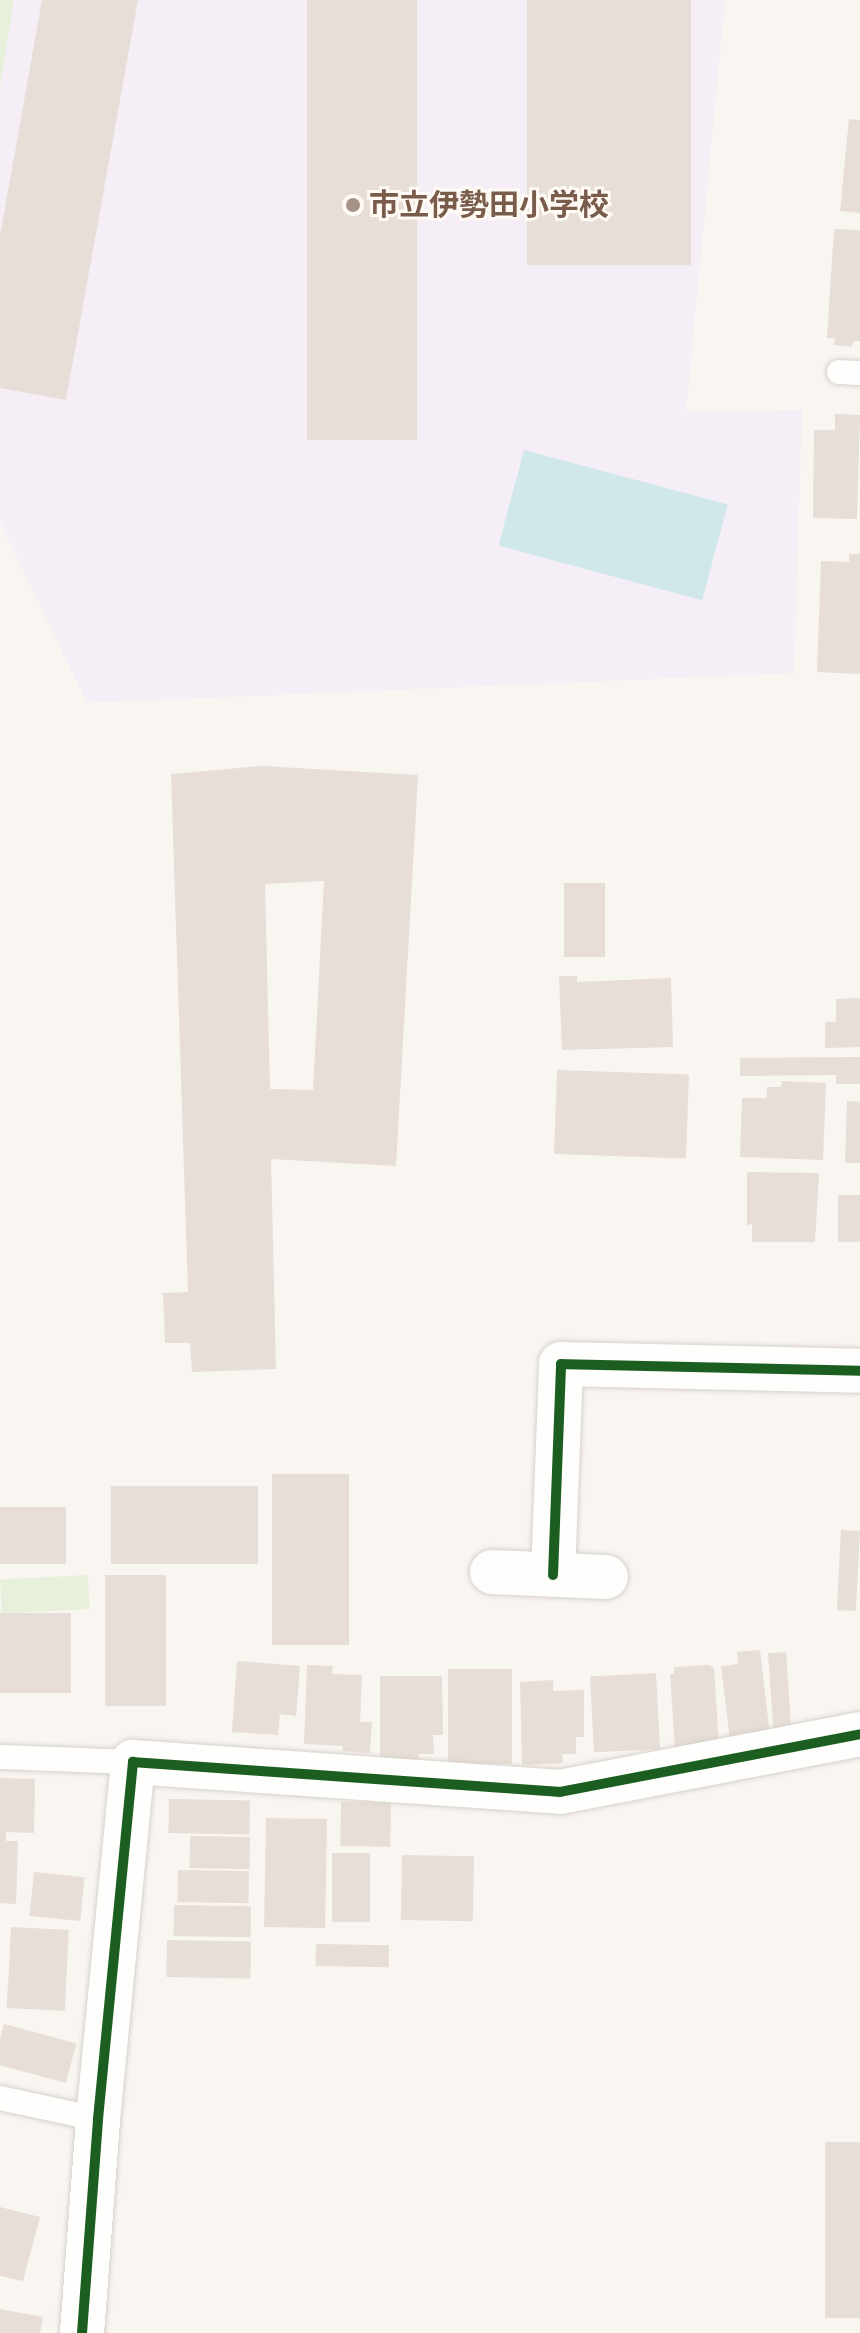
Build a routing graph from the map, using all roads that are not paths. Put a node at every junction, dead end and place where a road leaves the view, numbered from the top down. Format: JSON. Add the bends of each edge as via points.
{"nodes":[{"id":1,"x":860,"y":1371,"type":"edge"},
{"id":2,"x":492,"y":1572,"type":"dead end"},
{"id":3,"x":553,"y":1575,"type":"junction"},
{"id":4,"x":606,"y":1577,"type":"dead end"},
{"id":5,"x":860,"y":1734,"type":"edge"},
{"id":6,"x":0,"y":1757,"type":"edge"},
{"id":7,"x":133,"y":1762,"type":"junction"},
{"id":8,"x":0,"y":2098,"type":"edge"},
{"id":9,"x":98,"y":2119,"type":"junction"},
{"id":10,"x":82,"y":2333,"type":"edge"}],
"edges":[{"from":1,"to":3,"type":"street","via":[[561,1364]]},
{"from":2,"to":3,"type":"street"},
{"from":3,"to":4,"type":"street"},
{"from":5,"to":7,"type":"street","via":[[560,1792]]},
{"from":6,"to":7,"type":"lane"},
{"from":7,"to":9,"type":"street"},
{"from":8,"to":9,"type":"lane"},
{"from":9,"to":10,"type":"street"}]}
